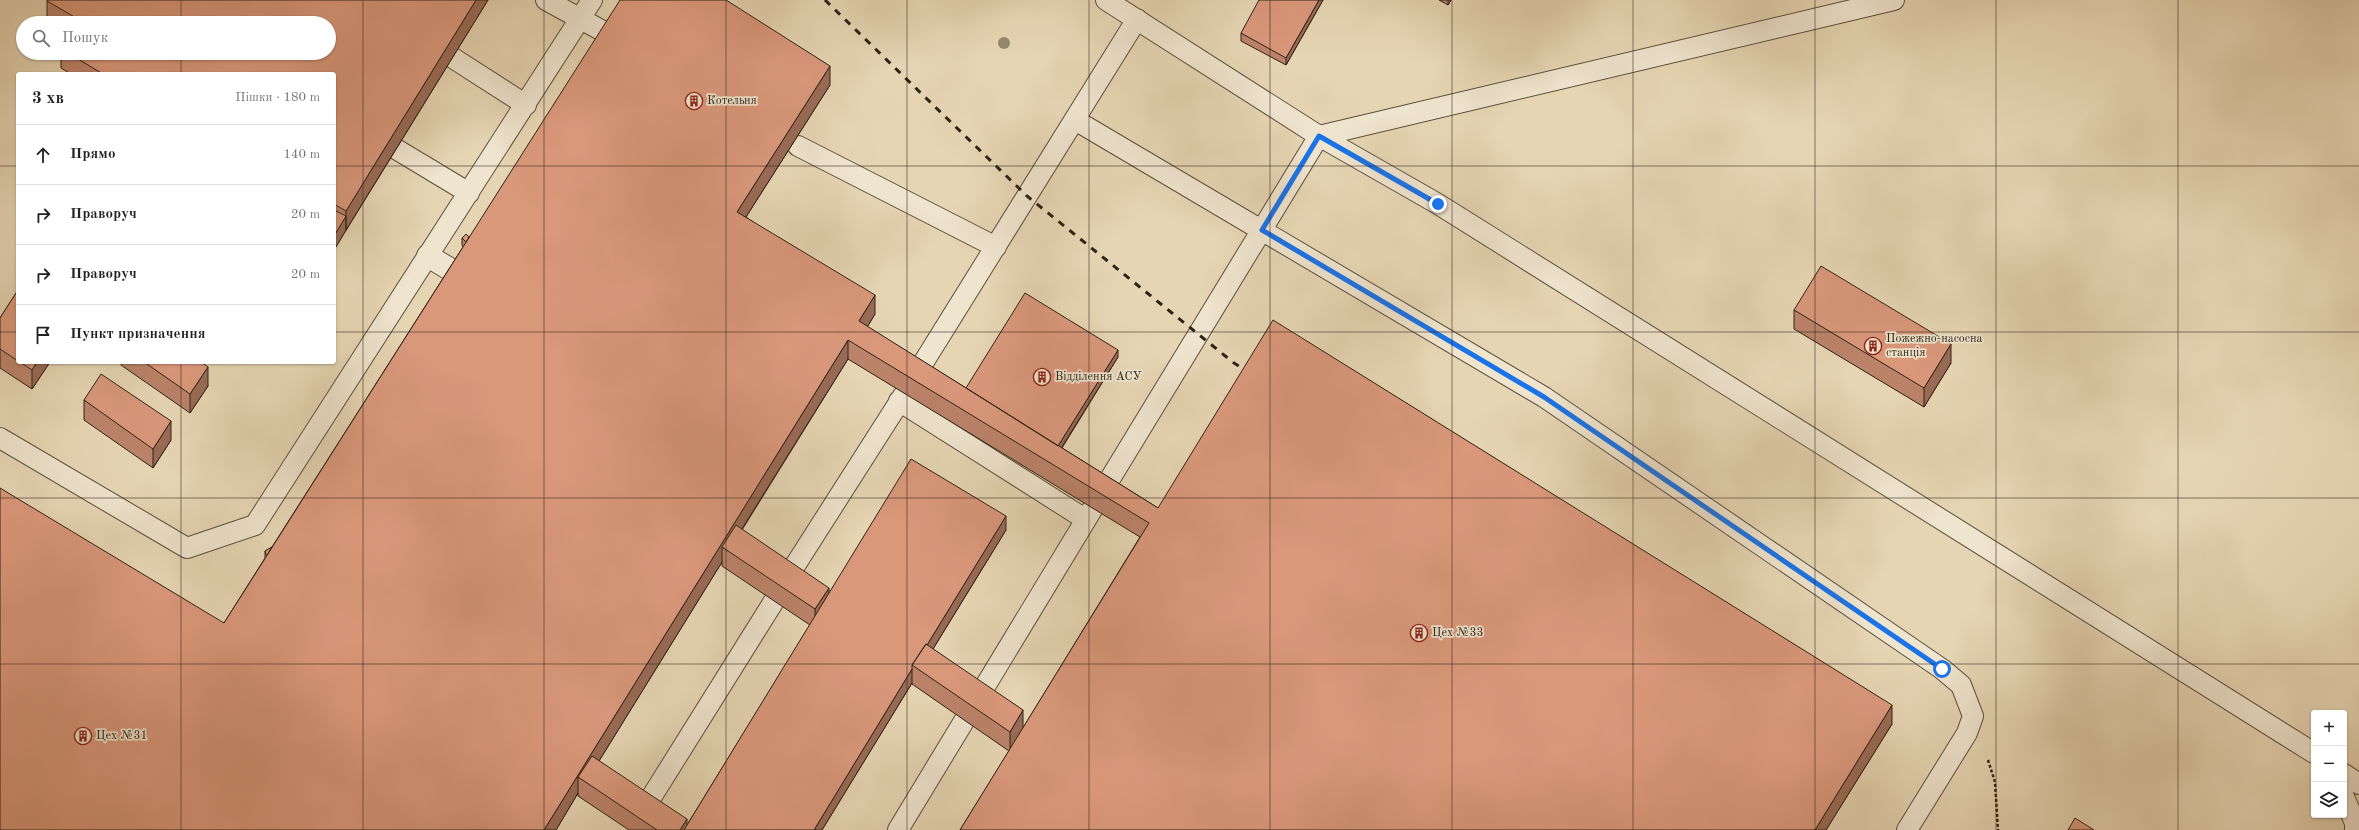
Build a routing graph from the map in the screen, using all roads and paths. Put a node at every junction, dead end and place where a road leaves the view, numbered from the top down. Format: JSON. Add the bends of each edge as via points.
{"nodes":[{"id":1,"x":546,"y":0,"type":"edge"},
{"id":2,"x":592,"y":0,"type":"edge"},
{"id":3,"x":1106,"y":0,"type":"edge"},
{"id":4,"x":1894,"y":0,"type":"edge"},
{"id":5,"x":580,"y":19,"type":"junction"},
{"id":6,"x":1137,"y":20,"type":"junction"},
{"id":7,"x":610,"y":35,"type":"edge"},
{"id":8,"x":452,"y":58,"type":"edge"},
{"id":9,"x":526,"y":105,"type":"junction"},
{"id":10,"x":1074,"y":120,"type":"junction"},
{"id":11,"x":1319,"y":136,"type":"junction"},
{"id":12,"x":798,"y":146,"type":"dead end"},
{"id":13,"x":396,"y":149,"type":"edge"},
{"id":14,"x":469,"y":193,"type":"junction"},
{"id":15,"x":1262,"y":230,"type":"junction"},
{"id":16,"x":996,"y":247,"type":"junction"},
{"id":17,"x":428,"y":256,"type":"junction"},
{"id":18,"x":458,"y":274,"type":"edge"},
{"id":19,"x":915,"y":376,"type":"edge"},
{"id":20,"x":0,"y":438,"type":"edge"},
{"id":21,"x":1093,"y":506,"type":"junction"},
{"id":22,"x":787,"y":578,"type":"edge"},
{"id":23,"x":774,"y":601,"type":"edge"},
{"id":24,"x":2311,"y":752,"type":"edge"},
{"id":25,"x":2347,"y":776,"type":"edge"},
{"id":26,"x":1995,"y":782,"type":"dead end"},
{"id":27,"x":2359,"y":784,"type":"edge"},
{"id":28,"x":2347,"y":804,"type":"edge"},
{"id":29,"x":644,"y":810,"type":"edge"},
{"id":30,"x":898,"y":830,"type":"edge"},
{"id":31,"x":1907,"y":830,"type":"edge"},
{"id":32,"x":1998,"y":830,"type":"edge"},
{"id":33,"x":2355,"y":830,"type":"edge"}],
"edges":[{"from":1,"to":5,"type":"lane"},
{"from":2,"to":5,"type":"lane"},
{"from":3,"to":6,"type":"lane"},
{"from":4,"to":11,"type":"lane"},
{"from":5,"to":7,"type":"lane"},
{"from":5,"to":9,"type":"lane"},
{"from":6,"to":10,"type":"lane"},
{"from":6,"to":11,"type":"lane"},
{"from":8,"to":9,"type":"lane"},
{"from":9,"to":14,"type":"lane"},
{"from":10,"to":15,"type":"lane"},
{"from":10,"to":16,"type":"lane"},
{"from":11,"to":15,"type":"lane"},
{"from":11,"to":24,"type":"lane","via":[[1438,204]]},
{"from":12,"to":16,"type":"lane"},
{"from":13,"to":14,"type":"lane"},
{"from":14,"to":17,"type":"lane"},
{"from":15,"to":21,"type":"lane"},
{"from":15,"to":31,"type":"lane","via":[[1544,397],[1942,669],[1961,685],[1973,716],[1967,732]]},
{"from":16,"to":19,"type":"lane"},
{"from":17,"to":18,"type":"street"},
{"from":17,"to":20,"type":"lane","via":[[255,525],[187,548]]},
{"from":21,"to":22,"type":"lane","via":[[902,397]]},
{"from":21,"to":30,"type":"lane"},
{"from":23,"to":29,"type":"lane"},
{"from":25,"to":27,"type":"lane"},
{"from":26,"to":32,"type":"path"},
{"from":28,"to":33,"type":"lane","via":[[2355,823]]}]}
